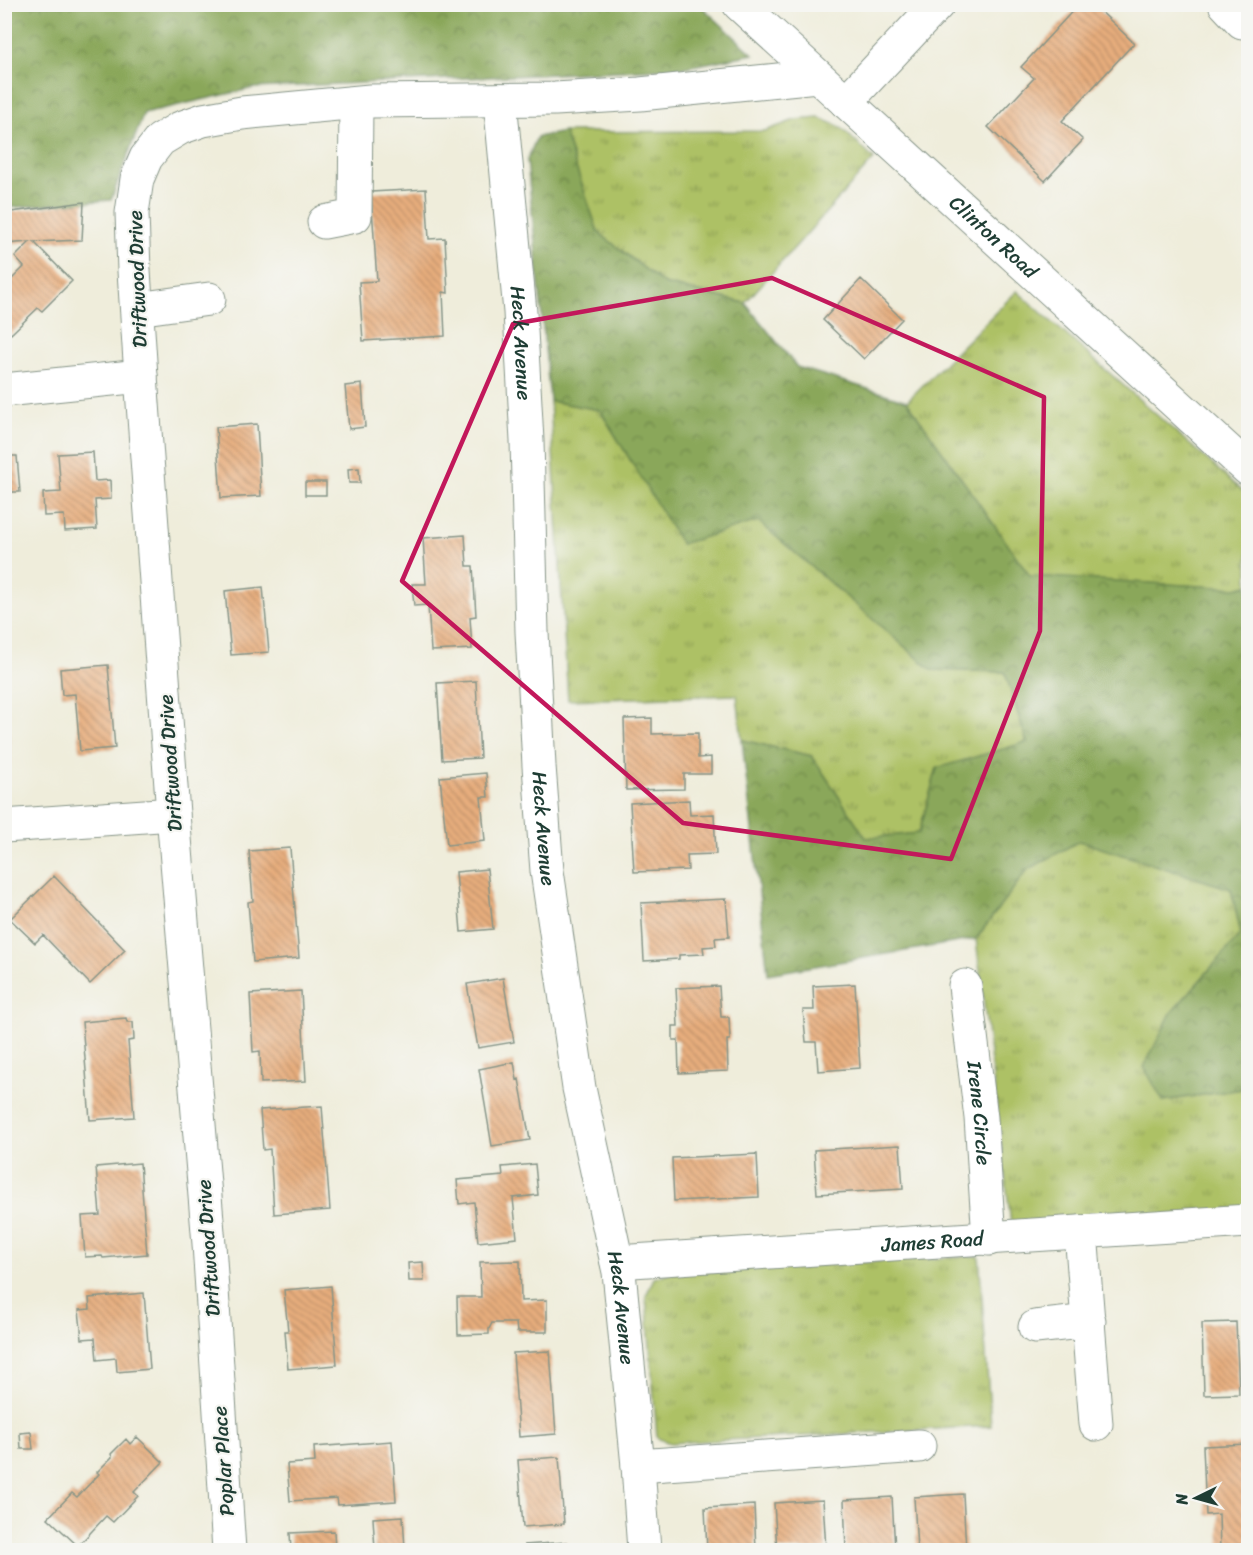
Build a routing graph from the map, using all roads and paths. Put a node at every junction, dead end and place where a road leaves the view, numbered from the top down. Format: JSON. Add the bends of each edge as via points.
{"nodes":[{"id":1,"x":739,"y":4,"type":"edge"},
{"id":2,"x":938,"y":4,"type":"edge"},
{"id":3,"x":818,"y":76,"type":"junction"},
{"id":4,"x":500,"y":100,"type":"junction"},
{"id":5,"x":846,"y":102,"type":"junction"},
{"id":6,"x":356,"y":103,"type":"junction"},
{"id":7,"x":324,"y":222,"type":"dead end"},
{"id":8,"x":209,"y":299,"type":"dead end"},
{"id":9,"x":137,"y":309,"type":"junction"},
{"id":10,"x":141,"y":376,"type":"junction"},
{"id":11,"x":4,"y":390,"type":"edge"},
{"id":12,"x":1248,"y":469,"type":"edge"},
{"id":13,"x":173,"y":814,"type":"junction"},
{"id":14,"x":4,"y":826,"type":"edge"},
{"id":15,"x":965,"y":986,"type":"dead end"},
{"id":16,"x":1248,"y":1221,"type":"edge"},
{"id":17,"x":1082,"y":1233,"type":"junction"},
{"id":18,"x":989,"y":1239,"type":"junction"},
{"id":19,"x":617,"y":1262,"type":"junction"},
{"id":20,"x":1089,"y":1322,"type":"junction"},
{"id":21,"x":1035,"y":1327,"type":"dead end"},
{"id":22,"x":216,"y":1371,"type":"joint"},
{"id":23,"x":1096,"y":1424,"type":"dead end"},
{"id":24,"x":919,"y":1446,"type":"dead end"},
{"id":25,"x":638,"y":1466,"type":"junction"},
{"id":26,"x":229,"y":1551,"type":"edge"},
{"id":27,"x":644,"y":1551,"type":"edge"}],
"edges":[{"from":1,"to":3,"type":"street","name":"Clinton Road"},
{"from":2,"to":5,"type":"street"},
{"from":3,"to":4,"type":"street","via":[[640,94]]},
{"from":3,"to":5,"type":"street","name":"Clinton Road"},
{"from":4,"to":6,"type":"street"},
{"from":4,"to":19,"type":"street","name":"Heck Avenue","via":[[520,312],[532,632],[547,871],[579,1088]]},
{"from":5,"to":12,"type":"street","name":"Clinton Road"},
{"from":6,"to":7,"type":"street","via":[[355,216]]},
{"from":6,"to":9,"type":"street","name":"Driftwood Drive","via":[[204,120],[160,140],[137,178],[132,213]]},
{"from":8,"to":9,"type":"street"},
{"from":9,"to":10,"type":"street","name":"Driftwood Drive"},
{"from":10,"to":11,"type":"street"},
{"from":10,"to":13,"type":"street","name":"Driftwood Drive"},
{"from":13,"to":14,"type":"street"},
{"from":13,"to":22,"type":"street","name":"Driftwood Drive"},
{"from":15,"to":18,"type":"street","name":"Irene Circle","via":[[981,1118]]},
{"from":16,"to":17,"type":"street","name":"James Road"},
{"from":17,"to":18,"type":"street","name":"James Road"},
{"from":17,"to":20,"type":"street"},
{"from":18,"to":19,"type":"street","name":"James Road"},
{"from":19,"to":25,"type":"street","name":"Heck Avenue"},
{"from":20,"to":21,"type":"street"},
{"from":20,"to":23,"type":"street"},
{"from":22,"to":26,"type":"street","name":"Poplar Place"},
{"from":24,"to":25,"type":"street"},
{"from":25,"to":27,"type":"street","name":"Heck Avenue"}]}
